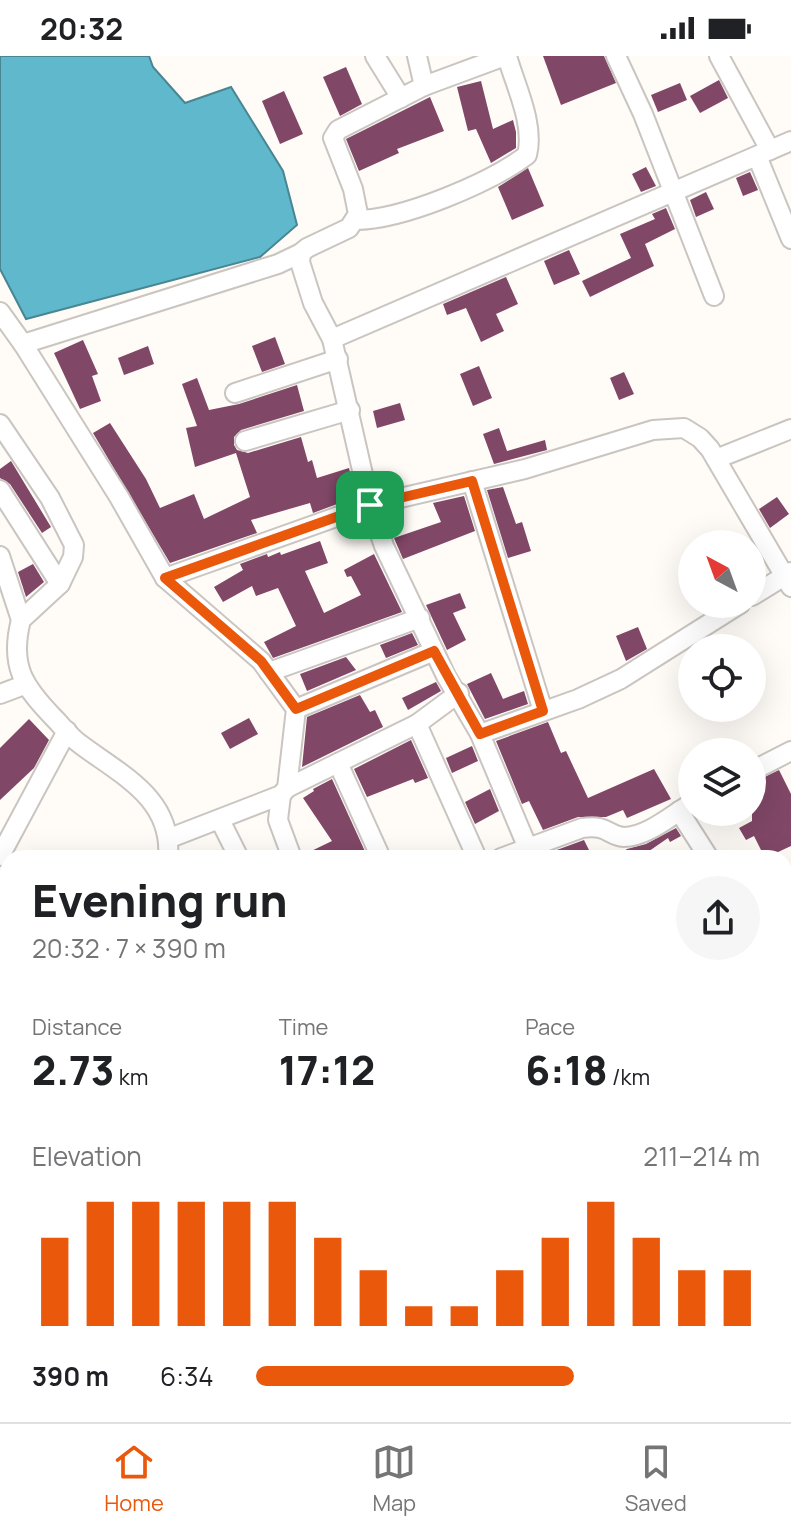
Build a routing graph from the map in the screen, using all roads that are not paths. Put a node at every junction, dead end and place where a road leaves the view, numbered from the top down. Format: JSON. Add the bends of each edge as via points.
{"nodes":[{"id":1,"x":375,"y":56,"type":"edge"},
{"id":2,"x":417,"y":56,"type":"edge"},
{"id":3,"x":506,"y":56,"type":"edge"},
{"id":4,"x":616,"y":56,"type":"edge"},
{"id":5,"x":719,"y":56,"type":"edge"},
{"id":6,"x":424,"y":86,"type":"junction"},
{"id":7,"x":401,"y":98,"type":"junction"},
{"id":8,"x":791,"y":141,"type":"edge"},
{"id":9,"x":764,"y":153,"type":"junction"},
{"id":10,"x":672,"y":192,"type":"junction"},
{"id":11,"x":356,"y":220,"type":"junction"},
{"id":12,"x":791,"y":239,"type":"edge"},
{"id":13,"x":301,"y":253,"type":"junction"},
{"id":14,"x":714,"y":296,"type":"dead end"},
{"id":15,"x":0,"y":312,"type":"edge"},
{"id":16,"x":332,"y":339,"type":"junction"},
{"id":17,"x":23,"y":344,"type":"junction"},
{"id":18,"x":338,"y":359,"type":"junction"},
{"id":19,"x":235,"y":393,"type":"dead end"},
{"id":20,"x":350,"y":410,"type":"junction"},
{"id":21,"x":0,"y":424,"type":"edge"},
{"id":22,"x":791,"y":429,"type":"edge"},
{"id":23,"x":245,"y":441,"type":"dead end"},
{"id":24,"x":716,"y":459,"type":"junction"},
{"id":25,"x":472,"y":481,"type":"junction"},
{"id":26,"x":0,"y":490,"type":"edge"},
{"id":27,"x":370,"y":505,"type":"junction"},
{"id":28,"x":0,"y":556,"type":"edge"},
{"id":29,"x":165,"y":578,"type":"junction"},
{"id":30,"x":789,"y":578,"type":"edge"},
{"id":31,"x":60,"y":584,"type":"junction"},
{"id":32,"x":766,"y":589,"type":"edge"},
{"id":33,"x":420,"y":618,"type":"junction"},
{"id":34,"x":718,"y":618,"type":"edge"},
{"id":35,"x":21,"y":620,"type":"junction"},
{"id":36,"x":434,"y":651,"type":"junction"},
{"id":37,"x":269,"y":672,"type":"junction"},
{"id":38,"x":24,"y":685,"type":"junction"},
{"id":39,"x":459,"y":693,"type":"junction"},
{"id":40,"x":0,"y":694,"type":"edge"},
{"id":41,"x":296,"y":709,"type":"junction"},
{"id":42,"x":543,"y":711,"type":"junction"},
{"id":43,"x":417,"y":724,"type":"junction"},
{"id":44,"x":480,"y":734,"type":"junction"},
{"id":45,"x":72,"y":737,"type":"junction"},
{"id":46,"x":791,"y":751,"type":"edge"},
{"id":47,"x":338,"y":763,"type":"junction"},
{"id":48,"x":766,"y":764,"type":"edge"},
{"id":49,"x":279,"y":794,"type":"junction"},
{"id":50,"x":678,"y":812,"type":"edge"},
{"id":51,"x":225,"y":817,"type":"junction"},
{"id":52,"x":695,"y":826,"type":"edge"},
{"id":53,"x":170,"y":838,"type":"junction"},
{"id":54,"x":4,"y":850,"type":"edge"},
{"id":55,"x":169,"y":850,"type":"edge"},
{"id":56,"x":236,"y":850,"type":"edge"},
{"id":57,"x":289,"y":850,"type":"edge"},
{"id":58,"x":377,"y":850,"type":"edge"},
{"id":59,"x":473,"y":850,"type":"edge"},
{"id":60,"x":529,"y":850,"type":"edge"},
{"id":61,"x":537,"y":850,"type":"edge"},
{"id":62,"x":705,"y":850,"type":"edge"}],
"edges":[{"from":1,"to":7,"type":"street"},
{"from":2,"to":6,"type":"street"},
{"from":3,"to":6,"type":"street"},
{"from":3,"to":11,"type":"street","via":[[526,123],[527,155],[414,209],[380,220]]},
{"from":4,"to":10,"type":"street"},
{"from":5,"to":9,"type":"street"},
{"from":6,"to":7,"type":"street"},
{"from":7,"to":11,"type":"street","via":[[338,130],[333,138],[353,189]]},
{"from":8,"to":9,"type":"street"},
{"from":9,"to":10,"type":"street"},
{"from":9,"to":12,"type":"street"},
{"from":10,"to":14,"type":"street"},
{"from":10,"to":16,"type":"street"},
{"from":11,"to":13,"type":"street"},
{"from":13,"to":16,"type":"street","via":[[313,303]]},
{"from":13,"to":17,"type":"street"},
{"from":15,"to":17,"type":"street"},
{"from":16,"to":18,"type":"street"},
{"from":17,"to":29,"type":"street"},
{"from":18,"to":19,"type":"street"},
{"from":18,"to":20,"type":"street"},
{"from":20,"to":23,"type":"street"},
{"from":20,"to":27,"type":"street"},
{"from":21,"to":31,"type":"street","via":[[50,498],[74,545]]},
{"from":22,"to":24,"type":"street"},
{"from":24,"to":25,"type":"street","via":[[684,428],[653,430]]},
{"from":24,"to":30,"type":"street"},
{"from":25,"to":27,"type":"street"},
{"from":25,"to":42,"type":"street"},
{"from":26,"to":31,"type":"street"},
{"from":27,"to":29,"type":"street"},
{"from":27,"to":33,"type":"street"},
{"from":28,"to":35,"type":"street"},
{"from":29,"to":37,"type":"street"},
{"from":30,"to":32,"type":"street"},
{"from":31,"to":35,"type":"street"},
{"from":33,"to":36,"type":"street"},
{"from":33,"to":37,"type":"street"},
{"from":34,"to":42,"type":"street","via":[[621,679]]},
{"from":35,"to":38,"type":"street","via":[[17,652]]},
{"from":36,"to":39,"type":"street"},
{"from":36,"to":41,"type":"street"},
{"from":37,"to":41,"type":"street"},
{"from":38,"to":40,"type":"street"},
{"from":38,"to":45,"type":"street"},
{"from":39,"to":43,"type":"street"},
{"from":39,"to":44,"type":"street"},
{"from":41,"to":49,"type":"street"},
{"from":42,"to":44,"type":"street"},
{"from":43,"to":47,"type":"street"},
{"from":43,"to":59,"type":"street"},
{"from":44,"to":60,"type":"street"},
{"from":45,"to":53,"type":"street","via":[[129,777],[153,803]]},
{"from":45,"to":54,"type":"street"},
{"from":46,"to":48,"type":"street"},
{"from":47,"to":49,"type":"street"},
{"from":47,"to":58,"type":"street"},
{"from":49,"to":51,"type":"street"},
{"from":49,"to":57,"type":"street","via":[[278,820]]},
{"from":50,"to":61,"type":"street","via":[[627,837],[595,826]]},
{"from":51,"to":53,"type":"street"},
{"from":51,"to":56,"type":"street"},
{"from":52,"to":62,"type":"street"},
{"from":53,"to":55,"type":"street"}]}
